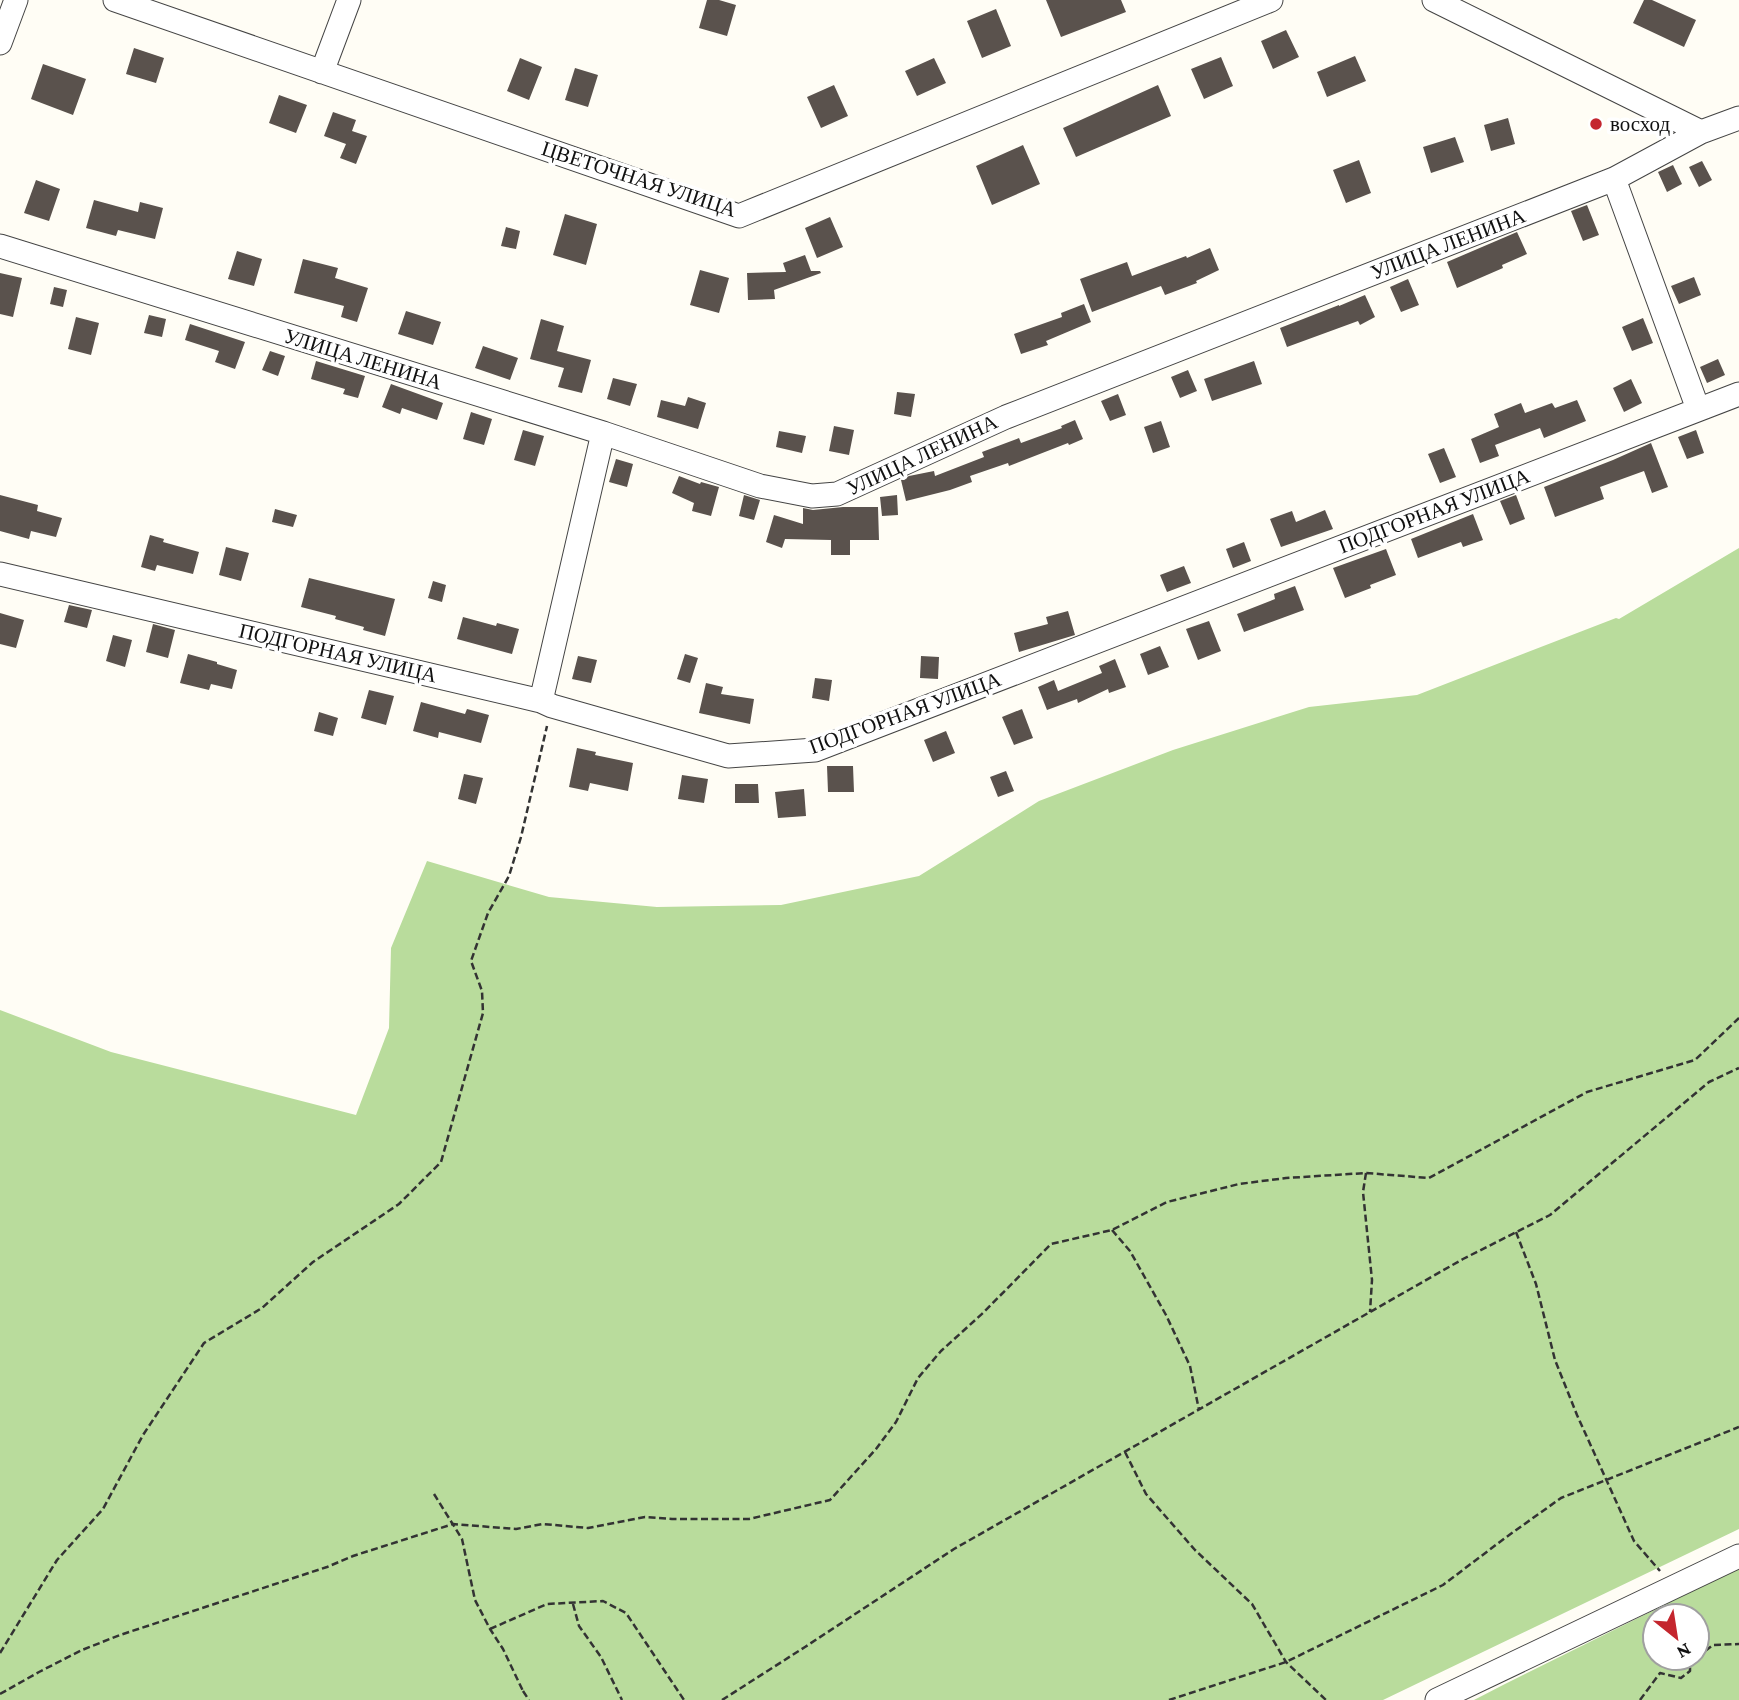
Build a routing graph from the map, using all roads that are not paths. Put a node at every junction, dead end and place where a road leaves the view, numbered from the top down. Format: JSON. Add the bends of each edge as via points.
{"nodes":[{"id":1,"x":16,"y":0,"type":"edge"},
{"id":2,"x":115,"y":0,"type":"edge"},
{"id":3,"x":349,"y":0,"type":"edge"},
{"id":4,"x":1271,"y":0,"type":"edge"},
{"id":5,"x":1434,"y":0,"type":"edge"},
{"id":6,"x":0,"y":43,"type":"edge"},
{"id":7,"x":322,"y":72,"type":"junction"},
{"id":8,"x":1739,"y":118,"type":"edge"},
{"id":9,"x":1701,"y":132,"type":"junction"},
{"id":10,"x":1614,"y":179,"type":"junction"},
{"id":11,"x":0,"y":246,"type":"edge"},
{"id":12,"x":1739,"y":394,"type":"edge"},
{"id":13,"x":1698,"y":409,"type":"junction"},
{"id":14,"x":603,"y":433,"type":"junction"},
{"id":15,"x":0,"y":574,"type":"edge"},
{"id":16,"x":546,"y":703,"type":"junction"},
{"id":17,"x":1739,"y":1556,"type":"edge"},
{"id":18,"x":1437,"y":1700,"type":"edge"}],
"edges":[{"from":1,"to":6,"type":"street"},
{"from":2,"to":7,"type":"street","name":"ЦВЕТОЧНАЯ УЛИЦА"},
{"from":3,"to":7,"type":"street"},
{"from":4,"to":7,"type":"street","name":"ЦВЕТОЧНАЯ УЛИЦА","via":[[739,216]]},
{"from":5,"to":9,"type":"street"},
{"from":8,"to":9,"type":"street","name":"УЛИЦА ЛЕНИНА"},
{"from":9,"to":10,"type":"street","name":"УЛИЦА ЛЕНИНА"},
{"from":10,"to":13,"type":"street"},
{"from":10,"to":14,"type":"street","name":"УЛИЦА ЛЕНИНА","via":[[1006,417],[837,494],[812,496],[760,485]]},
{"from":11,"to":14,"type":"street","name":"УЛИЦА ЛЕНИНА"},
{"from":12,"to":13,"type":"street","name":"ПОДГОРНАЯ УЛИЦА"},
{"from":13,"to":16,"type":"street","name":"ПОДГОРНАЯ УЛИЦА","via":[[815,750],[728,756]]},
{"from":14,"to":16,"type":"street"},
{"from":15,"to":16,"type":"street","name":"ПОДГОРНАЯ УЛИЦА"},
{"from":17,"to":18,"type":"street"}]}
